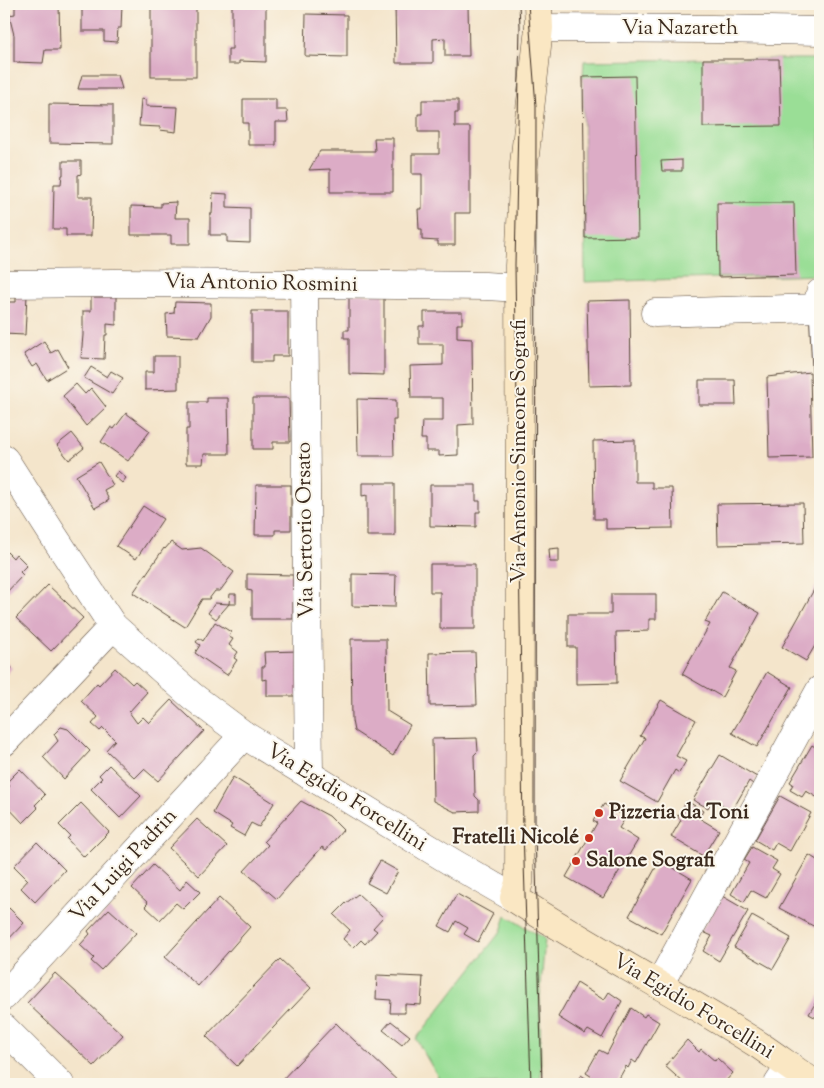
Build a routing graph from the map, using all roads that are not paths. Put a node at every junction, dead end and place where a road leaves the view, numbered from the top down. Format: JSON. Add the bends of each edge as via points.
{"nodes":[{"id":1,"x":539,"y":16,"type":"edge"},
{"id":2,"x":820,"y":31,"type":"edge"},
{"id":3,"x":4,"y":284,"type":"edge"},
{"id":4,"x":304,"y":284,"type":"junction"},
{"id":5,"x":519,"y":288,"type":"junction"},
{"id":6,"x":819,"y":300,"type":"edge"},
{"id":7,"x":655,"y":313,"type":"dead end"},
{"id":8,"x":820,"y":370,"type":"edge"},
{"id":9,"x":4,"y":459,"type":"edge"},
{"id":10,"x":113,"y":626,"type":"junction"},
{"id":11,"x":820,"y":690,"type":"edge"},
{"id":12,"x":244,"y":735,"type":"junction"},
{"id":13,"x":4,"y":742,"type":"edge"},
{"id":14,"x":309,"y":775,"type":"junction"},
{"id":15,"x":514,"y":898,"type":"junction"},
{"id":16,"x":659,"y":985,"type":"junction"},
{"id":17,"x":4,"y":996,"type":"edge"},
{"id":18,"x":4,"y":1028,"type":"edge"},
{"id":19,"x":784,"y":1075,"type":"edge"},
{"id":20,"x":60,"y":1084,"type":"edge"},
{"id":21,"x":815,"y":1084,"type":"edge"}],
"edges":[{"from":1,"to":2,"type":"street","name":"Via Nazareth","via":[[713,29]]},
{"from":1,"to":5,"type":"street","name":"Via Antonio Simeone Sografi","via":[[524,164]]},
{"from":3,"to":4,"type":"street","name":"Via Antonio Rosmini"},
{"from":4,"to":5,"type":"street","name":"Via Antonio Rosmini"},
{"from":4,"to":14,"type":"street","name":"Via Sertorio Orsato"},
{"from":5,"to":15,"type":"street","name":"Via Antonio Simeone Sografi","via":[[519,882]]},
{"from":6,"to":7,"type":"street"},
{"from":6,"to":8,"type":"lane"},
{"from":9,"to":10,"type":"street","name":"Via Egidio Forcellini"},
{"from":10,"to":12,"type":"street","name":"Via Egidio Forcellini","via":[[192,696]]},
{"from":10,"to":13,"type":"street"},
{"from":11,"to":16,"type":"street"},
{"from":12,"to":14,"type":"street","name":"Via Egidio Forcellini"},
{"from":12,"to":17,"type":"street","name":"Via Luigi Padrin"},
{"from":14,"to":15,"type":"street","name":"Via Egidio Forcellini"},
{"from":15,"to":16,"type":"street","name":"Via Egidio Forcellini"},
{"from":16,"to":19,"type":"street","name":"Via Egidio Forcellini","via":[[759,1045]]},
{"from":18,"to":20,"type":"street"},
{"from":19,"to":21,"type":"street","name":"Via Egidio Forcellini"}]}
